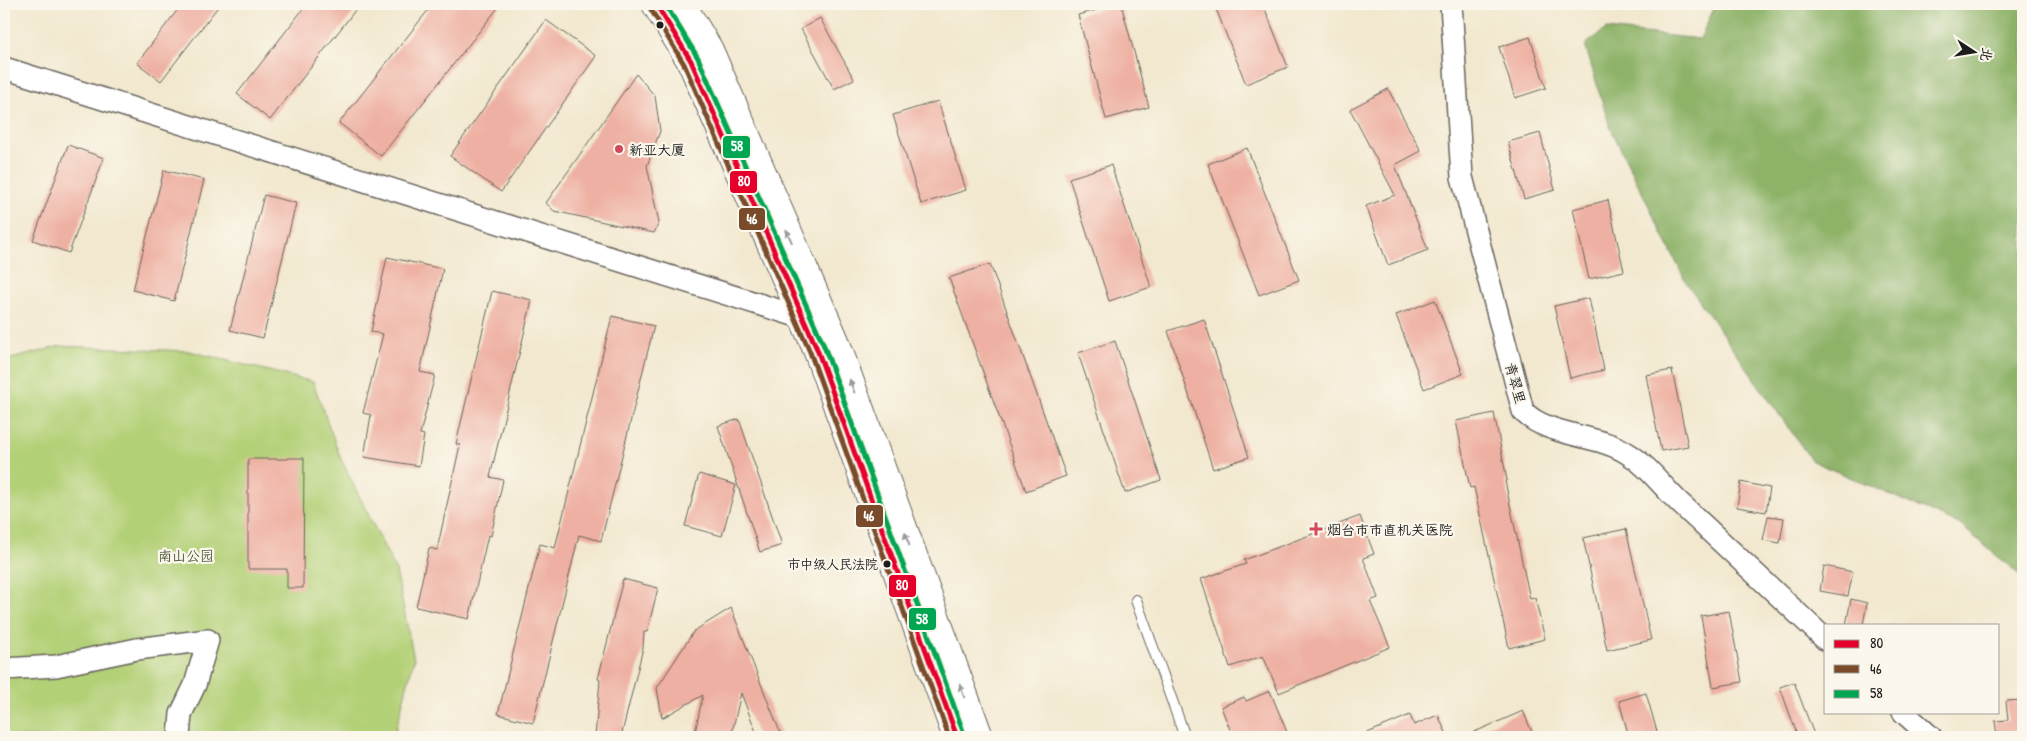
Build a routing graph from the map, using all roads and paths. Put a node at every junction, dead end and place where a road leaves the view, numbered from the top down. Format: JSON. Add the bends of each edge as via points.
{"nodes":[{"id":1,"x":656,"y":4,"type":"edge"},
{"id":2,"x":681,"y":4,"type":"edge"},
{"id":3,"x":1451,"y":4,"type":"edge"},
{"id":4,"x":4,"y":68,"type":"edge"},
{"id":5,"x":812,"y":314,"type":"junction"},
{"id":6,"x":1136,"y":600,"type":"dead end"},
{"id":7,"x":1824,"y":638,"type":"edge"},
{"id":8,"x":4,"y":669,"type":"edge"},
{"id":9,"x":1905,"y":714,"type":"edge"},
{"id":10,"x":179,"y":737,"type":"edge"},
{"id":11,"x":957,"y":737,"type":"edge"},
{"id":12,"x":979,"y":737,"type":"edge"},
{"id":13,"x":1185,"y":737,"type":"edge"},
{"id":14,"x":1931,"y":737,"type":"edge"}],
"edges":[{"from":1,"to":5,"type":"main road","via":[[691,61]]},
{"from":5,"to":2,"type":"main road","one_way":true,"via":[[709,50]]},
{"from":3,"to":7,"type":"street","name":"青翠里","via":[[1462,176],[1523,411],[1541,425],[1607,443],[1645,466],[1671,495]]},
{"from":4,"to":5,"type":"street"},
{"from":5,"to":11,"type":"main road","via":[[816,349]]},
{"from":12,"to":5,"type":"main road","one_way":true,"via":[[836,341]]},
{"from":6,"to":13,"type":"lane"},
{"from":8,"to":10,"type":"street","via":[[56,666],[137,649],[208,640],[195,685],[181,714]]},
{"from":9,"to":14,"type":"street"}]}
